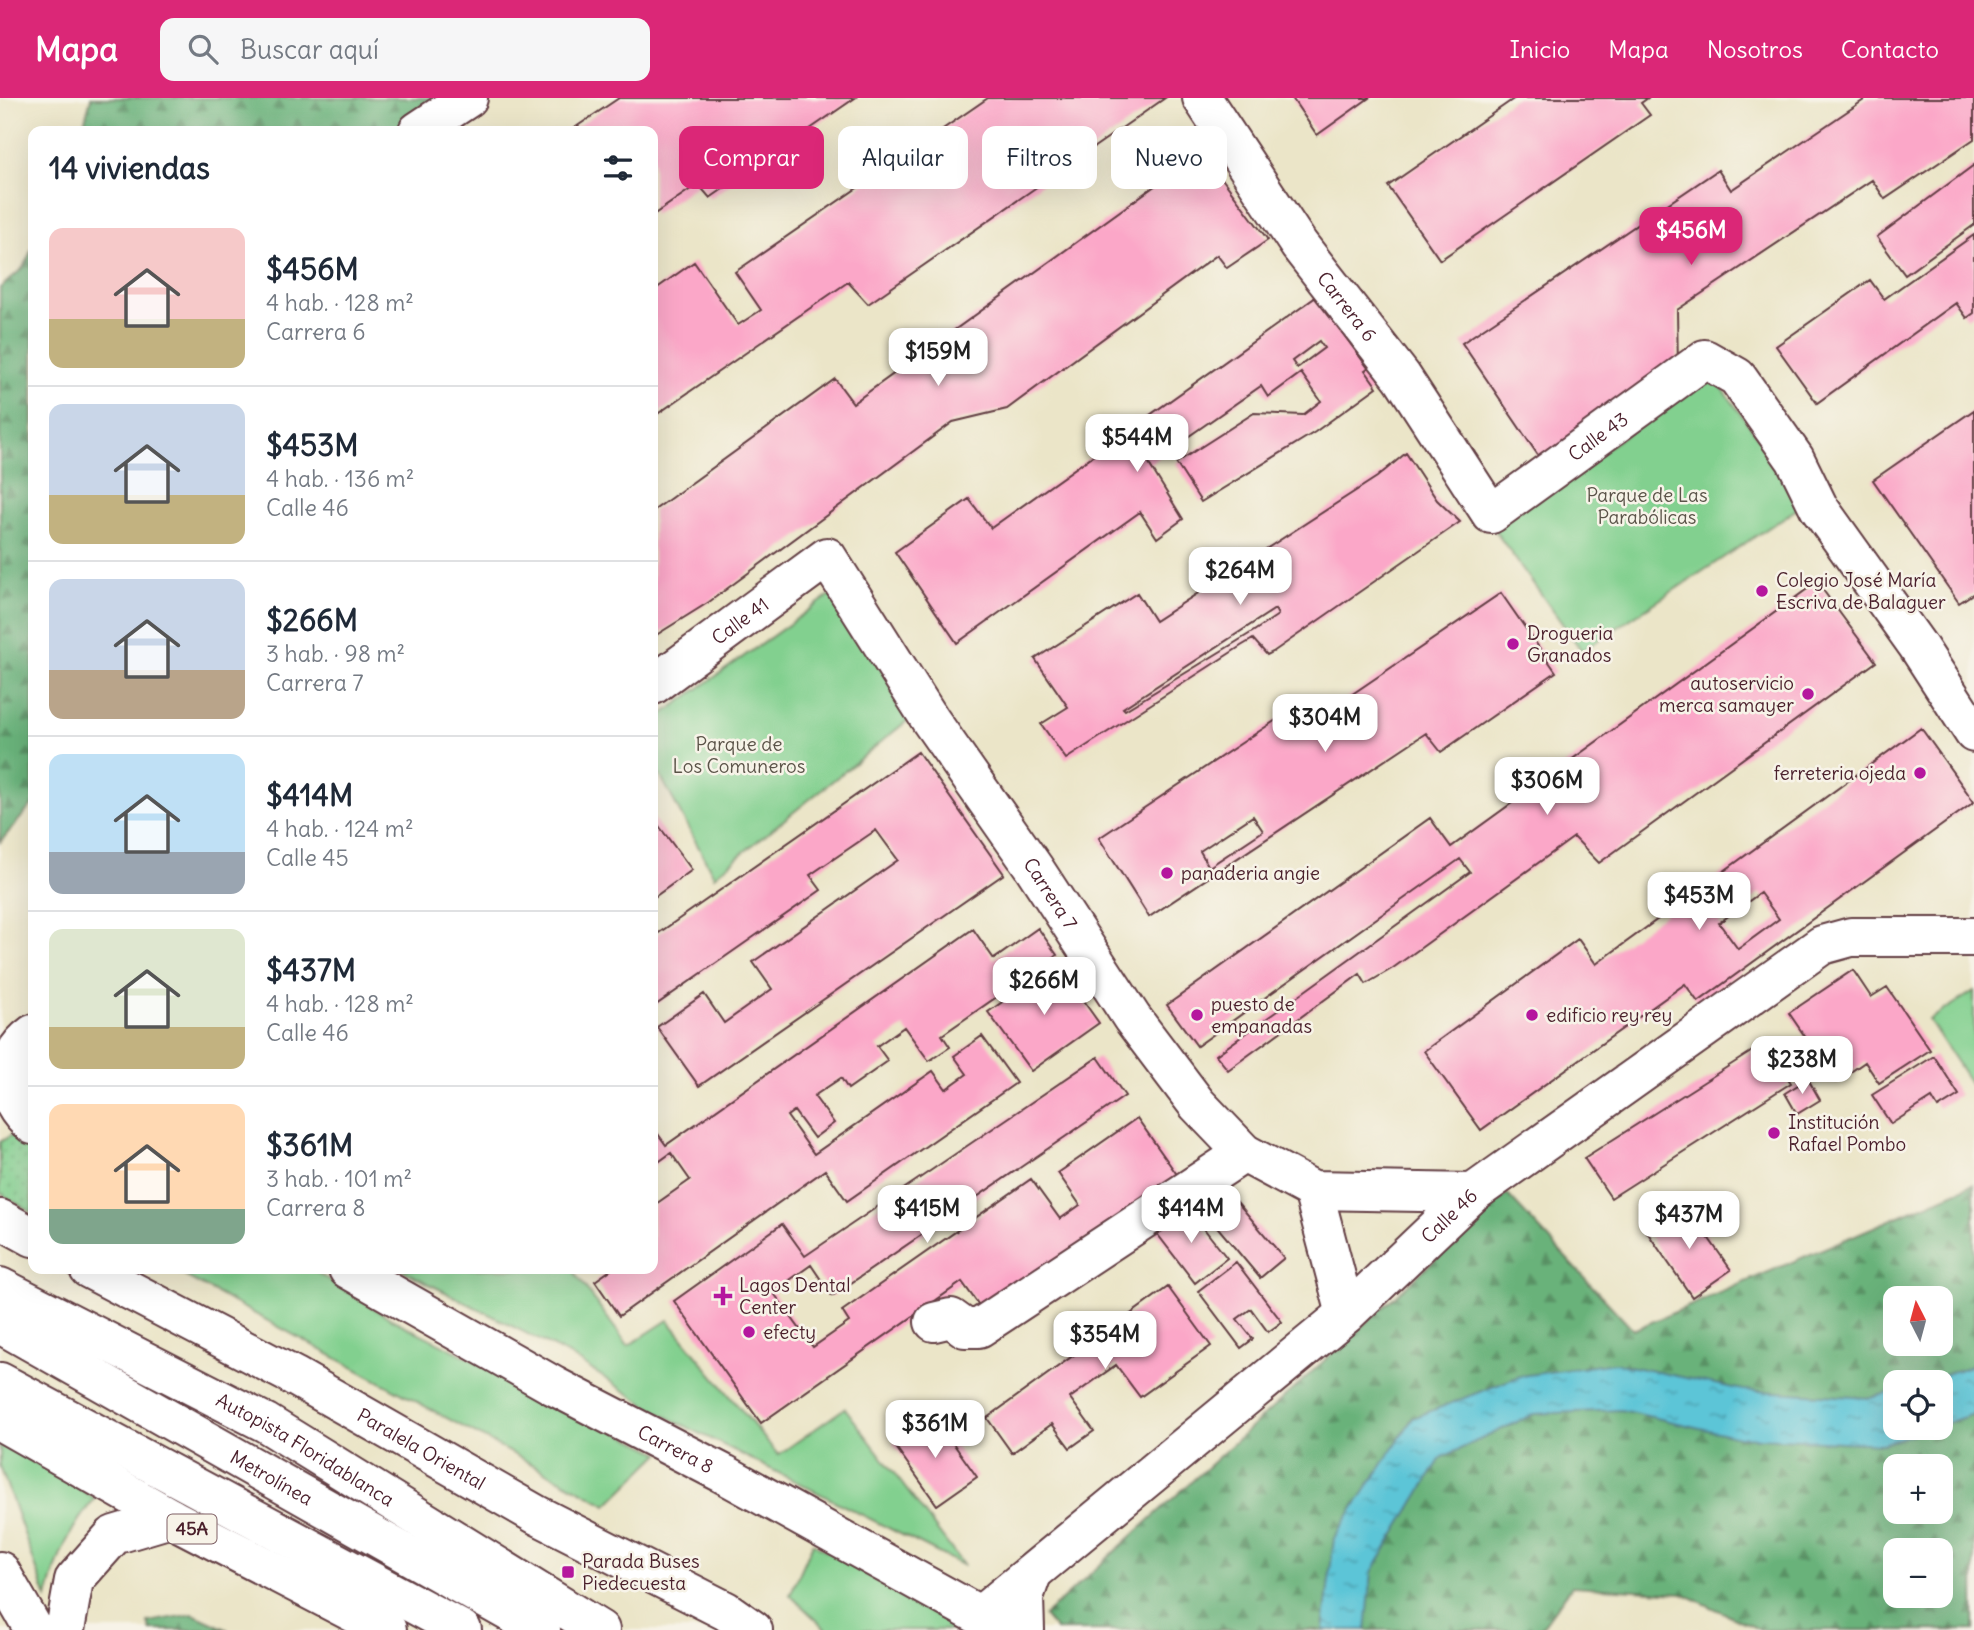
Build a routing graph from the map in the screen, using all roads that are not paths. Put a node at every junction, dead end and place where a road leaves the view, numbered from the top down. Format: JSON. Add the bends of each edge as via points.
{"nodes":[{"id":1,"x":468,"y":98,"type":"edge"},
{"id":2,"x":1202,"y":98,"type":"edge"},
{"id":3,"x":426,"y":126,"type":"edge"},
{"id":4,"x":1491,"y":514,"type":"joint"},
{"id":5,"x":827,"y":557,"type":"joint"},
{"id":6,"x":658,"y":681,"type":"edge"},
{"id":7,"x":1974,"y":733,"type":"edge"},
{"id":8,"x":1974,"y":937,"type":"edge"},
{"id":9,"x":28,"y":1035,"type":"edge"},
{"id":10,"x":15,"y":1112,"type":"edge"},
{"id":11,"x":1244,"y":1153,"type":"junction"},
{"id":12,"x":1313,"y":1190,"type":"junction"},
{"id":13,"x":1473,"y":1193,"type":"junction"},
{"id":14,"x":0,"y":1219,"type":"edge"},
{"id":15,"x":28,"y":1234,"type":"edge"},
{"id":16,"x":99,"y":1274,"type":"edge"},
{"id":17,"x":357,"y":1274,"type":"edge"},
{"id":18,"x":0,"y":1287,"type":"edge"},
{"id":19,"x":1346,"y":1314,"type":"junction"},
{"id":20,"x":934,"y":1322,"type":"dead end"},
{"id":21,"x":0,"y":1324,"type":"edge"},
{"id":22,"x":0,"y":1382,"type":"edge"},
{"id":23,"x":0,"y":1421,"type":"edge"},
{"id":24,"x":171,"y":1518,"type":"junction"},
{"id":25,"x":0,"y":1571,"type":"edge"},
{"id":26,"x":1032,"y":1574,"type":"junction"},
{"id":27,"x":994,"y":1622,"type":"edge"},
{"id":28,"x":34,"y":1630,"type":"edge"},
{"id":29,"x":65,"y":1630,"type":"edge"},
{"id":30,"x":387,"y":1630,"type":"edge"},
{"id":31,"x":463,"y":1630,"type":"edge"},
{"id":32,"x":541,"y":1630,"type":"edge"},
{"id":33,"x":600,"y":1630,"type":"edge"},
{"id":34,"x":753,"y":1630,"type":"edge"},
{"id":35,"x":1025,"y":1630,"type":"edge"}],
"edges":[{"from":1,"to":3,"type":"main road"},
{"from":2,"to":4,"type":"main road","name":"Carrera 6","via":[[1299,245],[1402,377]]},
{"from":4,"to":7,"type":"main road","name":"Calle 43","via":[[1706,359],[1737,377],[1795,459],[1819,508]]},
{"from":5,"to":6,"type":"main road","name":"Calle 41"},
{"from":5,"to":11,"type":"main road","name":"Carrera 7","via":[[931,721],[1132,1018],[1197,1104]]},
{"from":8,"to":13,"type":"main road","name":"Calle 46","via":[[1851,937],[1822,945]]},
{"from":9,"to":10,"type":"main road","via":[[8,1075]]},
{"from":11,"to":12,"type":"main road","name":"Carrera 7"},
{"from":11,"to":20,"type":"main road","via":[[979,1328],[965,1328],[951,1318]]},
{"from":12,"to":13,"type":"main road","name":"Carrera 7"},
{"from":12,"to":19,"type":"main road"},
{"from":13,"to":19,"type":"main road","name":"Calle 46"},
{"from":14,"to":15,"type":"main road"},
{"from":16,"to":34,"type":"main road","name":"Paralela Oriental","via":[[294,1376],[537,1516],[726,1611]]},
{"from":17,"to":27,"type":"main road","name":"Carrera 8","via":[[554,1386]]},
{"from":18,"to":33,"type":"main road","name":"Autopista Floridablanca","via":[[266,1423]]},
{"from":19,"to":26,"type":"main road","name":"Calle 46"},
{"from":21,"to":32,"type":"main road","name":"Metrolínea"},
{"from":22,"to":31,"type":"main road"},
{"from":23,"to":24,"type":"main road","number":"45A"},
{"from":24,"to":29,"type":"main road","via":[[114,1535],[74,1580]]},
{"from":24,"to":30,"type":"main road","number":"45A"},
{"from":25,"to":28,"type":"main road"},
{"from":26,"to":27,"type":"main road","name":"Calle 46"},
{"from":26,"to":35,"type":"main road","via":[[1022,1610]]}]}
